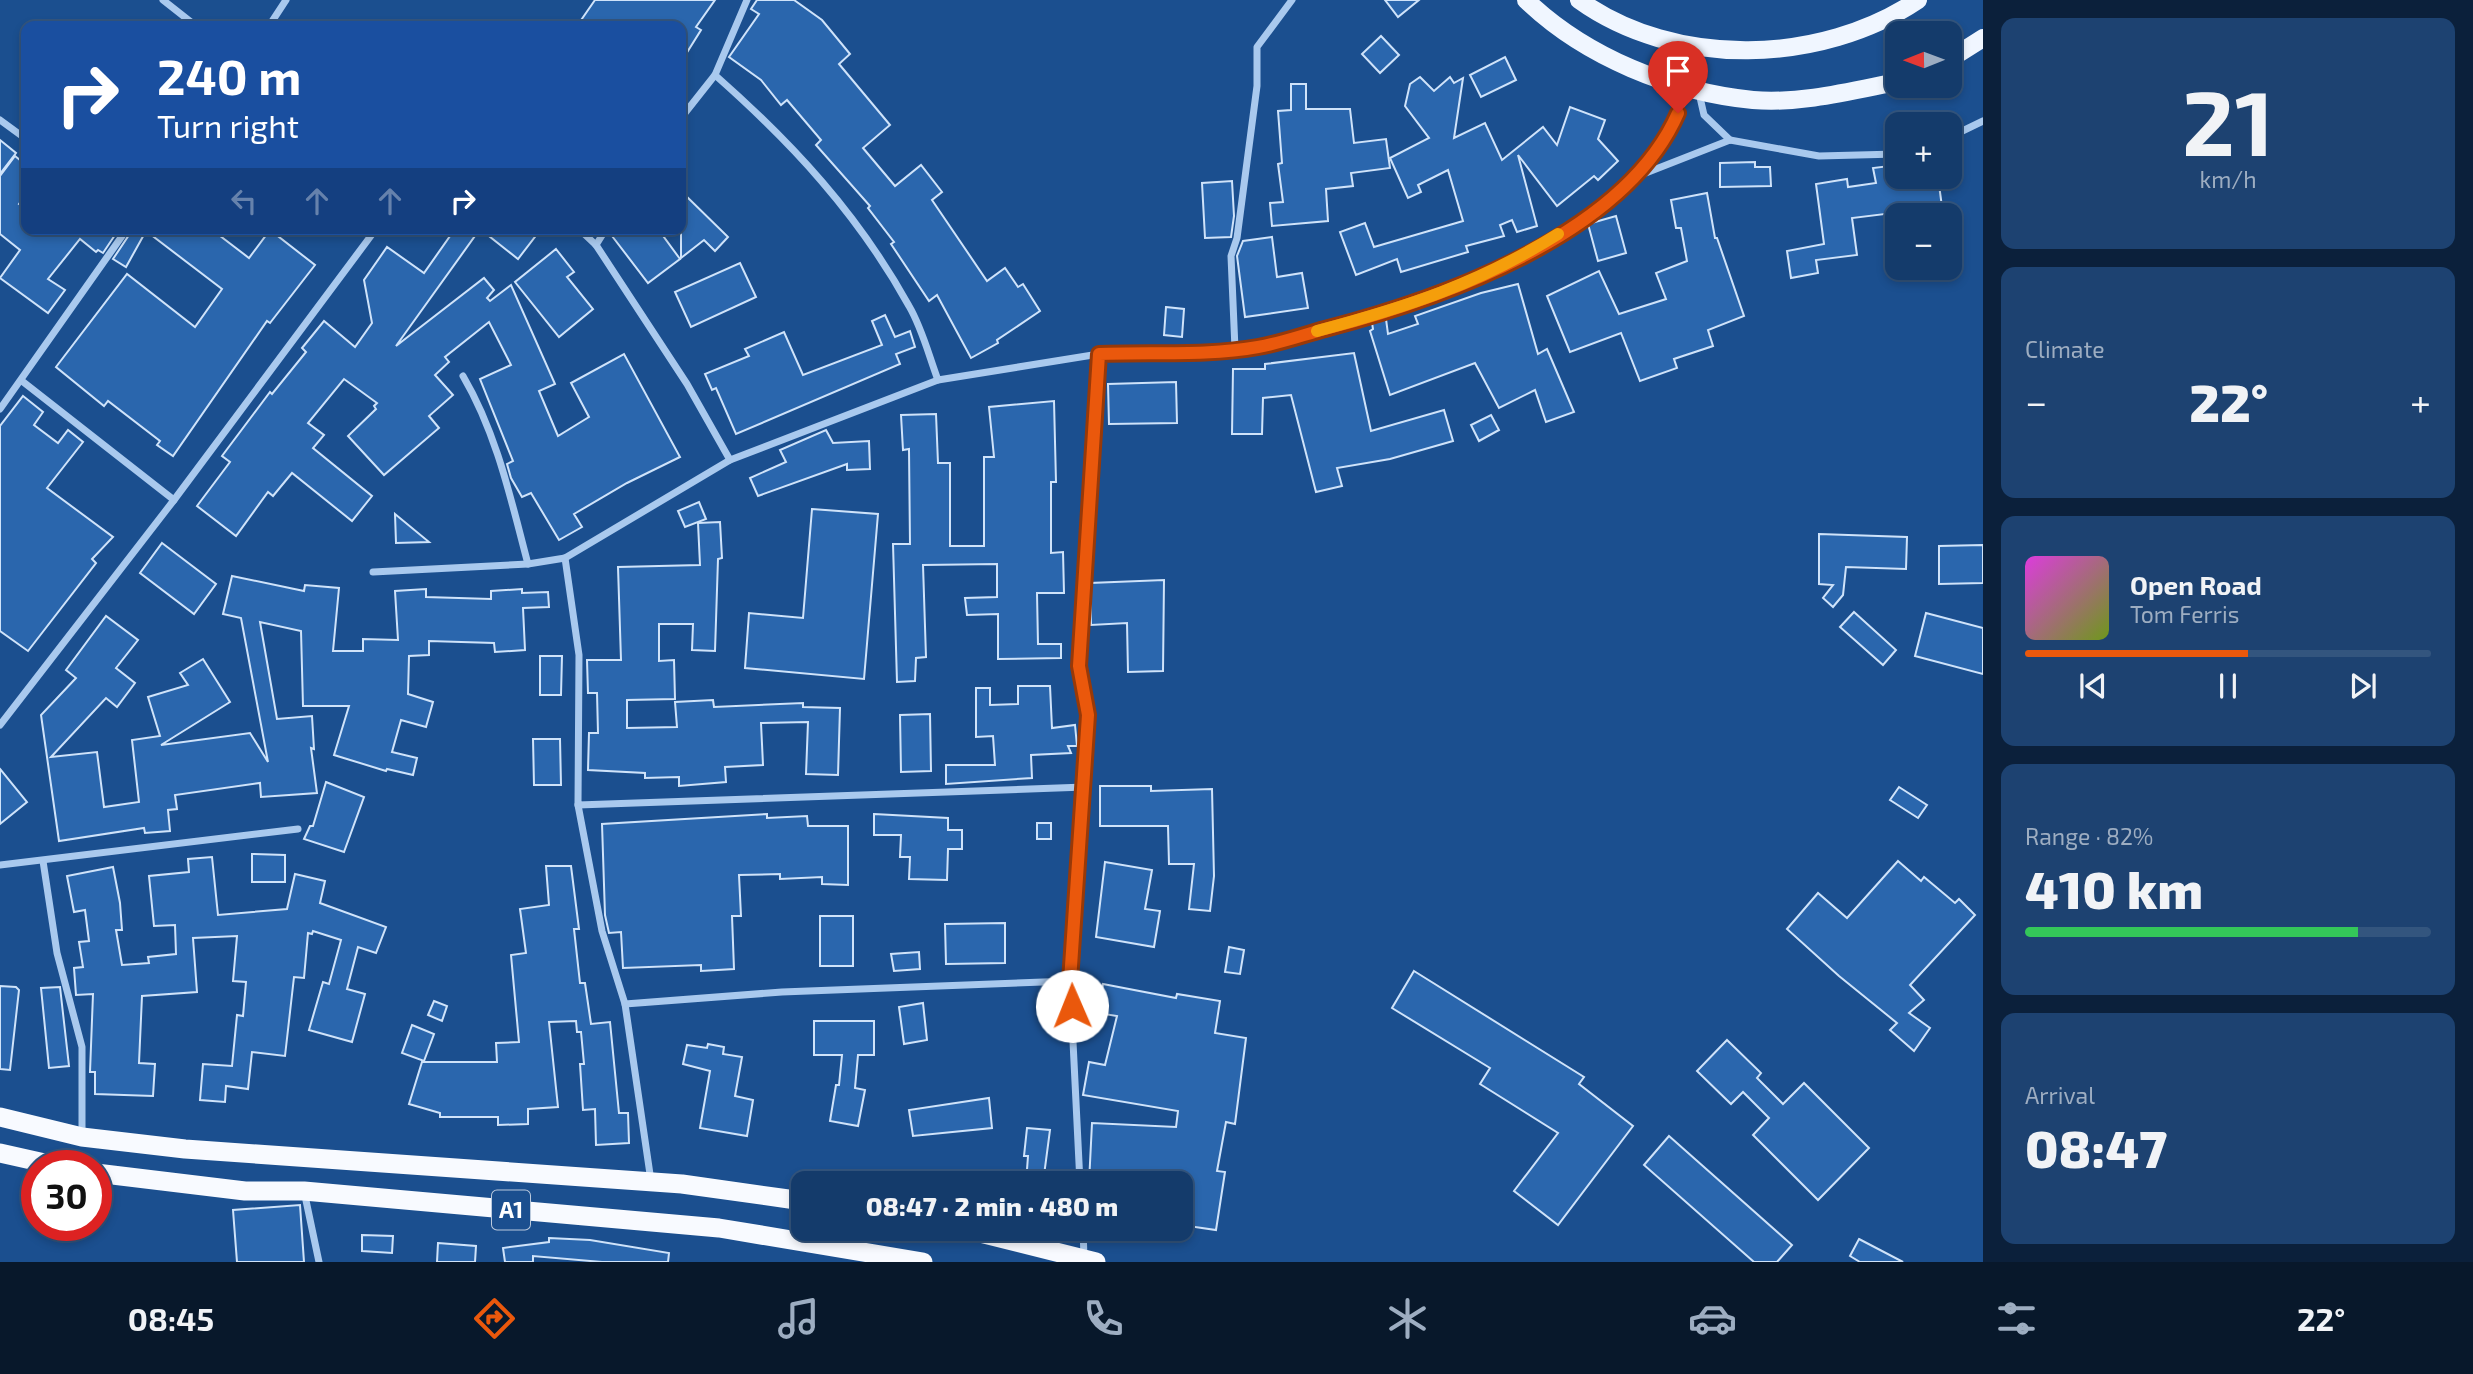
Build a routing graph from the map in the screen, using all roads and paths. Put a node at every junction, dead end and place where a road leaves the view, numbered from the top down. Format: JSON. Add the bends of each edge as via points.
{"nodes":[{"id":1,"x":163,"y":0,"type":"edge"},
{"id":2,"x":286,"y":0,"type":"edge"},
{"id":3,"x":747,"y":0,"type":"edge"},
{"id":4,"x":1293,"y":0,"type":"edge"},
{"id":5,"x":1526,"y":0,"type":"edge"},
{"id":6,"x":1579,"y":0,"type":"edge"},
{"id":7,"x":1918,"y":0,"type":"edge"},
{"id":8,"x":190,"y":21,"type":"edge"},
{"id":9,"x":272,"y":21,"type":"edge"},
{"id":10,"x":1983,"y":38,"type":"edge"},
{"id":11,"x":1962,"y":51,"type":"edge"},
{"id":12,"x":715,"y":75,"type":"junction"},
{"id":13,"x":1885,"y":84,"type":"edge"},
{"id":14,"x":1694,"y":90,"type":"junction"},
{"id":15,"x":686,"y":112,"type":"edge"},
{"id":16,"x":0,"y":120,"type":"edge"},
{"id":17,"x":1983,"y":121,"type":"edge"},
{"id":18,"x":1962,"y":131,"type":"edge"},
{"id":19,"x":21,"y":135,"type":"edge"},
{"id":20,"x":1730,"y":140,"type":"junction"},
{"id":21,"x":1885,"y":154,"type":"edge"},
{"id":22,"x":1633,"y":178,"type":"junction"},
{"id":23,"x":123,"y":235,"type":"edge"},
{"id":24,"x":372,"y":235,"type":"edge"},
{"id":25,"x":585,"y":235,"type":"edge"},
{"id":26,"x":602,"y":235,"type":"edge"},
{"id":27,"x":596,"y":245,"type":"junction"},
{"id":28,"x":1235,"y":349,"type":"junction"},
{"id":29,"x":1099,"y":354,"type":"junction"},
{"id":30,"x":463,"y":376,"type":"dead end"},
{"id":31,"x":938,"y":380,"type":"junction"},
{"id":32,"x":22,"y":381,"type":"junction"},
{"id":33,"x":0,"y":409,"type":"edge"},
{"id":34,"x":730,"y":460,"type":"junction"},
{"id":35,"x":174,"y":500,"type":"junction"},
{"id":36,"x":565,"y":558,"type":"junction"},
{"id":37,"x":528,"y":564,"type":"junction"},
{"id":38,"x":373,"y":572,"type":"dead end"},
{"id":39,"x":0,"y":725,"type":"edge"},
{"id":40,"x":1085,"y":787,"type":"junction"},
{"id":41,"x":578,"y":805,"type":"junction"},
{"id":42,"x":298,"y":829,"type":"dead end"},
{"id":43,"x":43,"y":861,"type":"junction"},
{"id":44,"x":0,"y":865,"type":"edge"},
{"id":45,"x":1070,"y":981,"type":"junction"},
{"id":46,"x":625,"y":1004,"type":"junction"},
{"id":47,"x":0,"y":1118,"type":"edge"},
{"id":48,"x":82,"y":1137,"type":"junction"},
{"id":49,"x":0,"y":1153,"type":"edge"},
{"id":50,"x":21,"y":1158,"type":"edge"},
{"id":51,"x":1079,"y":1171,"type":"edge"},
{"id":52,"x":112,"y":1175,"type":"edge"},
{"id":53,"x":652,"y":1182,"type":"junction"},
{"id":54,"x":304,"y":1191,"type":"junction"},
{"id":55,"x":791,"y":1199,"type":"edge"},
{"id":56,"x":1013,"y":1241,"type":"edge"},
{"id":57,"x":1086,"y":1241,"type":"edge"},
{"id":58,"x":1090,"y":1260,"type":"edge"},
{"id":59,"x":319,"y":1262,"type":"edge"},
{"id":60,"x":923,"y":1262,"type":"edge"}],
"edges":[{"from":1,"to":8,"type":"street"},
{"from":2,"to":9,"type":"street"},
{"from":3,"to":12,"type":"street"},
{"from":4,"to":28,"type":"street","via":[[1257,47],[1257,86],[1231,256]]},
{"from":5,"to":14,"type":"main road","via":[[1561,29],[1614,61]]},
{"from":6,"to":7,"type":"main road","via":[[1601,16],[1665,39],[1721,51],[1794,48],[1856,31]]},
{"from":10,"to":11,"type":"main road"},
{"from":12,"to":15,"type":"street"},
{"from":12,"to":31,"type":"street","via":[[778,131],[851,214],[911,308]]},
{"from":13,"to":14,"type":"main road","via":[[1829,96],[1755,100]]},
{"from":14,"to":20,"type":"street","via":[[1704,116]]},
{"from":14,"to":22,"type":"street","via":[[1667,138]]},
{"from":16,"to":19,"type":"street"},
{"from":17,"to":18,"type":"street"},
{"from":20,"to":21,"type":"street","via":[[1819,156]]},
{"from":20,"to":22,"type":"street"},
{"from":22,"to":28,"type":"street","via":[[1584,218],[1471,283],[1404,308]]},
{"from":23,"to":32,"type":"street"},
{"from":24,"to":35,"type":"street"},
{"from":25,"to":27,"type":"street"},
{"from":26,"to":27,"type":"street"},
{"from":27,"to":34,"type":"street","via":[[687,384]]},
{"from":28,"to":29,"type":"street"},
{"from":29,"to":31,"type":"street"},
{"from":29,"to":40,"type":"street","via":[[1079,666],[1088,715]]},
{"from":30,"to":37,"type":"street","via":[[478,401],[501,464]]},
{"from":31,"to":34,"type":"street"},
{"from":32,"to":33,"type":"street"},
{"from":32,"to":35,"type":"street"},
{"from":34,"to":36,"type":"street"},
{"from":35,"to":39,"type":"street"},
{"from":36,"to":37,"type":"street"},
{"from":36,"to":41,"type":"street","via":[[579,654]]},
{"from":37,"to":38,"type":"street"},
{"from":40,"to":41,"type":"street"},
{"from":40,"to":45,"type":"street"},
{"from":41,"to":46,"type":"street","via":[[602,931]]},
{"from":42,"to":43,"type":"street"},
{"from":43,"to":44,"type":"street"},
{"from":43,"to":48,"type":"street","via":[[57,953],[82,1046]]},
{"from":45,"to":46,"type":"street","via":[[782,992]]},
{"from":45,"to":51,"type":"street"},
{"from":46,"to":53,"type":"street"},
{"from":47,"to":48,"type":"highway","number":"A1"},
{"from":48,"to":53,"type":"highway","number":"A1","via":[[227,1153]]},
{"from":49,"to":50,"type":"highway"},
{"from":52,"to":54,"type":"highway","number":"A1","via":[[245,1191]]},
{"from":53,"to":55,"type":"highway","number":"A1"},
{"from":54,"to":59,"type":"street"},
{"from":54,"to":60,"type":"highway","number":"A1","via":[[719,1228]]},
{"from":56,"to":58,"type":"highway"},
{"from":57,"to":58,"type":"street"}]}
